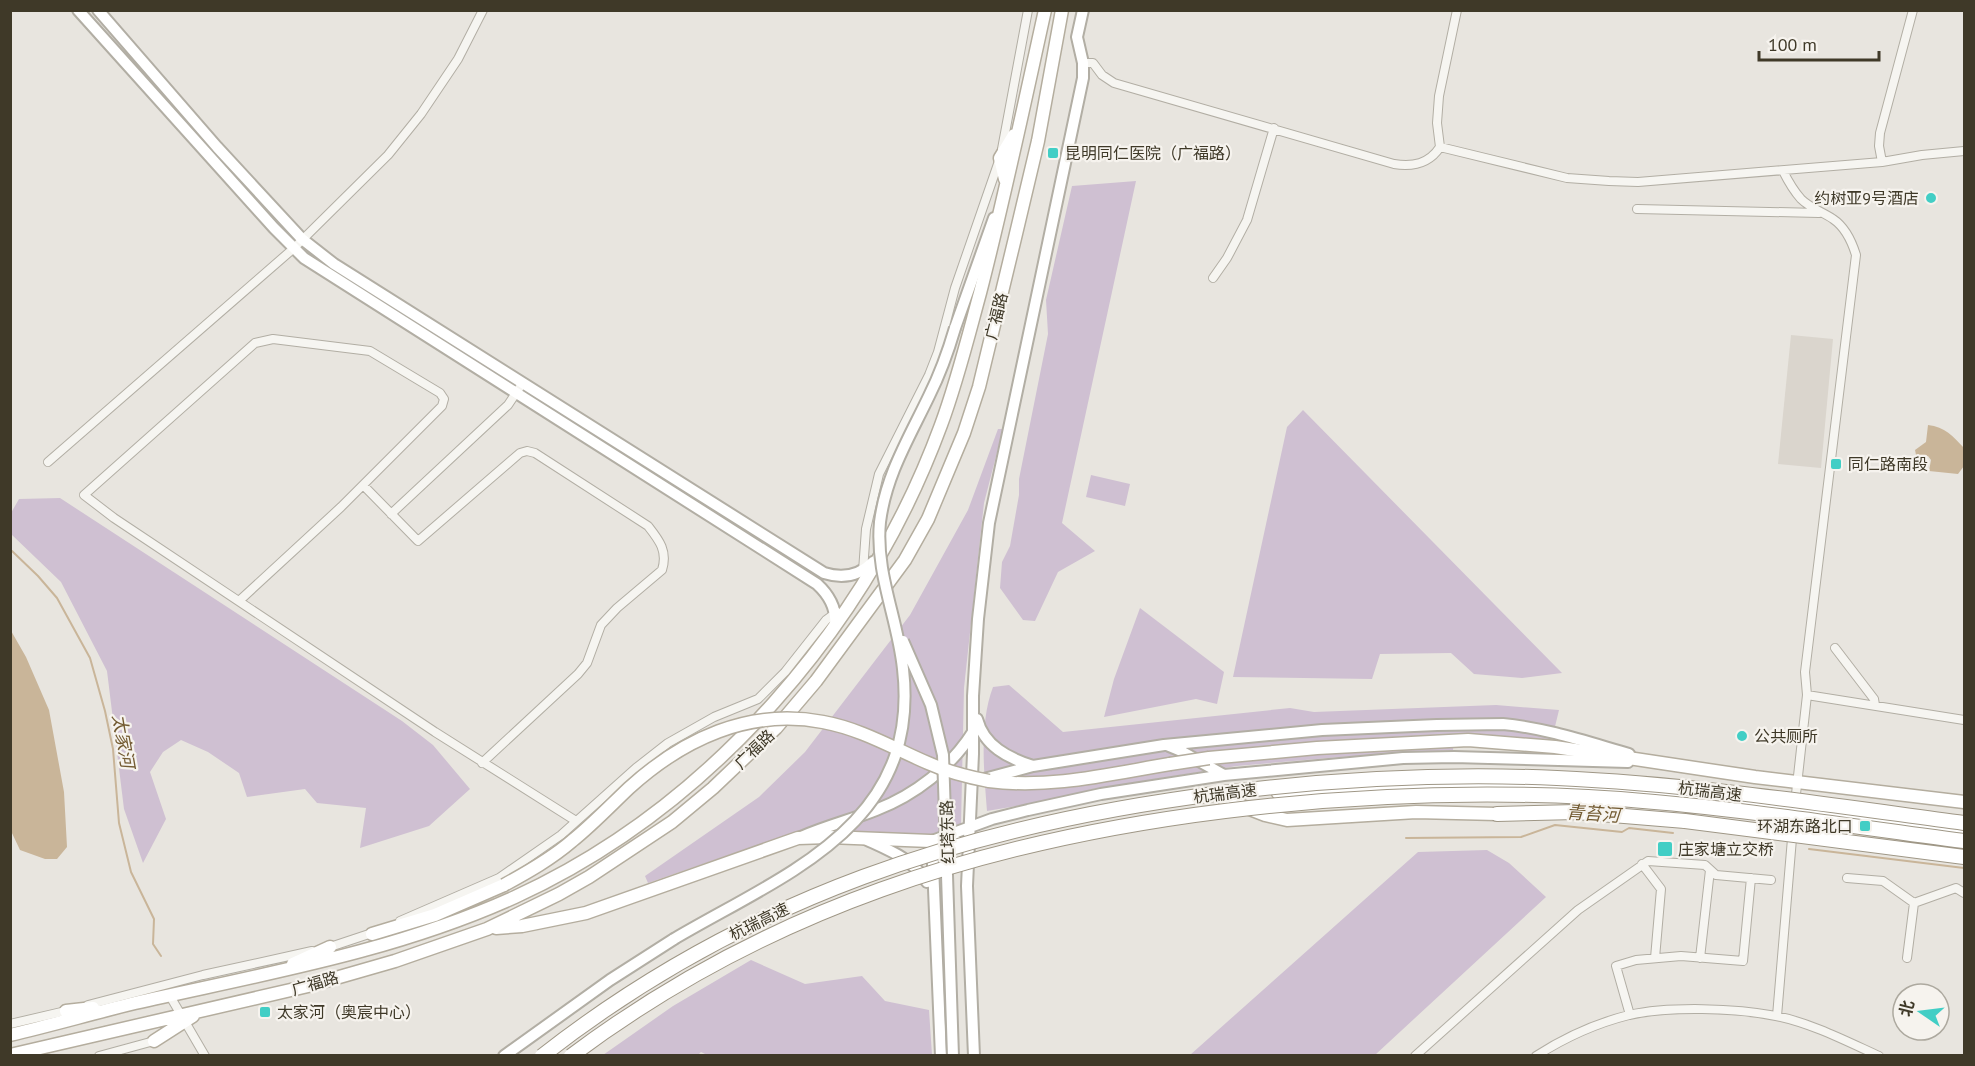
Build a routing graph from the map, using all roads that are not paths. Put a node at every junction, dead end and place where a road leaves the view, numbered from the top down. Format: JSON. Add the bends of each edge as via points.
{"nodes":[{"id":1,"x":78,"y":10,"type":"edge"},
{"id":2,"x":98,"y":10,"type":"edge"},
{"id":3,"x":483,"y":10,"type":"edge"},
{"id":4,"x":1029,"y":10,"type":"edge"},
{"id":5,"x":1045,"y":10,"type":"edge"},
{"id":6,"x":1062,"y":10,"type":"edge"},
{"id":7,"x":1083,"y":10,"type":"edge"},
{"id":8,"x":1457,"y":10,"type":"edge"},
{"id":9,"x":1913,"y":10,"type":"edge"},
{"id":10,"x":1083,"y":63,"type":"junction"},
{"id":11,"x":149,"y":68,"type":"junction"},
{"id":12,"x":139,"y":78,"type":"junction"},
{"id":13,"x":1020,"y":125,"type":"junction"},
{"id":14,"x":1274,"y":128,"type":"junction"},
{"id":15,"x":1440,"y":147,"type":"junction"},
{"id":16,"x":1965,"y":151,"type":"edge"},
{"id":17,"x":1000,"y":158,"type":"junction"},
{"id":18,"x":1882,"y":162,"type":"junction"},
{"id":19,"x":1783,"y":171,"type":"junction"},
{"id":20,"x":1006,"y":183,"type":"junction"},
{"id":21,"x":1637,"y":209,"type":"dead end"},
{"id":22,"x":1820,"y":213,"type":"junction"},
{"id":23,"x":302,"y":239,"type":"junction"},
{"id":24,"x":294,"y":248,"type":"junction"},
{"id":25,"x":1213,"y":278,"type":"dead end"},
{"id":26,"x":519,"y":388,"type":"junction"},
{"id":27,"x":577,"y":417,"type":"junction"},
{"id":28,"x":570,"y":427,"type":"junction"},
{"id":29,"x":48,"y":462,"type":"dead end"},
{"id":30,"x":363,"y":485,"type":"junction"},
{"id":31,"x":391,"y":514,"type":"junction"},
{"id":32,"x":733,"y":515,"type":"junction"},
{"id":33,"x":726,"y":526,"type":"junction"},
{"id":34,"x":880,"y":555,"type":"junction"},
{"id":35,"x":863,"y":570,"type":"junction"},
{"id":36,"x":853,"y":600,"type":"junction"},
{"id":37,"x":238,"y":601,"type":"junction"},
{"id":38,"x":893,"y":619,"type":"junction"},
{"id":39,"x":835,"y":620,"type":"junction"},
{"id":40,"x":1835,"y":648,"type":"dead end"},
{"id":41,"x":1807,"y":694,"type":"junction"},
{"id":42,"x":973,"y":705,"type":"junction"},
{"id":43,"x":1875,"y":705,"type":"junction"},
{"id":44,"x":1965,"y":720,"type":"edge"},
{"id":45,"x":973,"y":731,"type":"junction"},
{"id":46,"x":1164,"y":745,"type":"junction"},
{"id":47,"x":482,"y":763,"type":"junction"},
{"id":48,"x":1661,"y":764,"type":"junction"},
{"id":49,"x":1033,"y":766,"type":"junction"},
{"id":50,"x":1224,"y":775,"type":"junction"},
{"id":51,"x":972,"y":782,"type":"junction"},
{"id":52,"x":1797,"y":782,"type":"junction"},
{"id":53,"x":1224,"y":799,"type":"junction"},
{"id":54,"x":1965,"y":802,"type":"edge"},
{"id":55,"x":1794,"y":810,"type":"junction"},
{"id":56,"x":1497,"y":814,"type":"joint"},
{"id":57,"x":576,"y":821,"type":"junction"},
{"id":58,"x":1965,"y":823,"type":"edge"},
{"id":59,"x":970,"y":827,"type":"junction"},
{"id":60,"x":1965,"y":830,"type":"edge"},
{"id":61,"x":798,"y":838,"type":"junction"},
{"id":62,"x":867,"y":840,"type":"junction"},
{"id":63,"x":932,"y":841,"type":"junction"},
{"id":64,"x":1965,"y":841,"type":"edge"},
{"id":65,"x":969,"y":843,"type":"junction"},
{"id":66,"x":1965,"y":857,"type":"edge"},
{"id":67,"x":1642,"y":864,"type":"junction"},
{"id":68,"x":1710,"y":870,"type":"junction"},
{"id":69,"x":1750,"y":878,"type":"junction"},
{"id":70,"x":1847,"y":878,"type":"dead end"},
{"id":71,"x":1772,"y":880,"type":"dead end"},
{"id":72,"x":1965,"y":894,"type":"edge"},
{"id":73,"x":935,"y":903,"type":"junction"},
{"id":74,"x":1914,"y":903,"type":"junction"},
{"id":75,"x":487,"y":929,"type":"junction"},
{"id":76,"x":372,"y":934,"type":"junction"},
{"id":77,"x":330,"y":947,"type":"junction"},
{"id":78,"x":1655,"y":958,"type":"junction"},
{"id":79,"x":1700,"y":958,"type":"junction"},
{"id":80,"x":1907,"y":958,"type":"dead end"},
{"id":81,"x":278,"y":973,"type":"junction"},
{"id":82,"x":170,"y":996,"type":"junction"},
{"id":83,"x":133,"y":1004,"type":"junction"},
{"id":84,"x":66,"y":1011,"type":"junction"},
{"id":85,"x":1630,"y":1015,"type":"junction"},
{"id":86,"x":1777,"y":1016,"type":"junction"},
{"id":87,"x":183,"y":1018,"type":"junction"},
{"id":88,"x":10,"y":1024,"type":"edge"},
{"id":89,"x":10,"y":1035,"type":"edge"},
{"id":90,"x":154,"y":1041,"type":"joint"},
{"id":91,"x":10,"y":1055,"type":"edge"},
{"id":92,"x":99,"y":1056,"type":"edge"},
{"id":93,"x":205,"y":1056,"type":"edge"},
{"id":94,"x":504,"y":1056,"type":"edge"},
{"id":95,"x":542,"y":1056,"type":"edge"},
{"id":96,"x":571,"y":1056,"type":"edge"},
{"id":97,"x":941,"y":1056,"type":"edge"},
{"id":98,"x":953,"y":1056,"type":"edge"},
{"id":99,"x":974,"y":1056,"type":"edge"},
{"id":100,"x":1414,"y":1056,"type":"edge"},
{"id":101,"x":1536,"y":1056,"type":"edge"},
{"id":102,"x":1879,"y":1056,"type":"edge"}],
"edges":[{"from":1,"to":12,"type":"main road"},
{"from":2,"to":11,"type":"main road"},
{"from":3,"to":23,"type":"street","via":[[458,58],[421,114],[388,154]]},
{"from":4,"to":17,"type":"street"},
{"from":5,"to":13,"type":"main road","name":"广福路"},
{"from":6,"to":75,"type":"main road","name":"广福路","via":[[1038,141],[979,387],[928,519],[905,560],[816,681],[776,728],[713,788],[672,822],[589,877]]},
{"from":7,"to":10,"type":"main road","name":"红塔东路","via":[[1077,37]]},
{"from":8,"to":15,"type":"street","via":[[1439,96]]},
{"from":9,"to":18,"type":"street","via":[[1880,132]]},
{"from":10,"to":14,"type":"street","via":[[1093,63],[1114,83]]},
{"from":10,"to":42,"type":"main road","name":"红塔东路","via":[[1083,78],[989,523]]},
{"from":11,"to":12,"type":"main road"},
{"from":11,"to":23,"type":"main road"},
{"from":12,"to":24,"type":"main road"},
{"from":13,"to":17,"type":"main road"},
{"from":13,"to":20,"type":"main road","name":"广福路"},
{"from":14,"to":15,"type":"street","via":[[1409,167],[1430,158]]},
{"from":14,"to":25,"type":"street","via":[[1247,220]]},
{"from":15,"to":19,"type":"street","via":[[1567,178],[1609,181]]},
{"from":16,"to":18,"type":"street"},
{"from":17,"to":20,"type":"main road"},
{"from":17,"to":35,"type":"street","via":[[932,367],[879,474],[866,529]]},
{"from":18,"to":19,"type":"street"},
{"from":19,"to":22,"type":"street","via":[[1802,200]]},
{"from":20,"to":34,"type":"main road","name":"广福路","via":[[941,425],[906,508]]},
{"from":20,"to":38,"type":"main road","bridge":true,"via":[[935,385],[895,465],[884,499],[880,561]]},
{"from":21,"to":22,"type":"street"},
{"from":22,"to":41,"type":"street","via":[[1841,227],[1852,241],[1856,255],[1805,672]]},
{"from":23,"to":24,"type":"street"},
{"from":23,"to":26,"type":"main road"},
{"from":24,"to":26,"type":"main road","via":[[317,267]]},
{"from":24,"to":29,"type":"street"},
{"from":26,"to":27,"type":"main road"},
{"from":26,"to":28,"type":"main road"},
{"from":26,"to":31,"type":"street","via":[[508,405]]},
{"from":27,"to":28,"type":"main road"},
{"from":27,"to":32,"type":"main road"},
{"from":28,"to":33,"type":"main road"},
{"from":30,"to":31,"type":"street"},
{"from":30,"to":37,"type":"street"},
{"from":30,"to":37,"type":"street","via":[[442,406],[444,399],[370,351],[273,339],[255,343],[84,495]]},
{"from":31,"to":47,"type":"street","via":[[418,541],[527,451],[648,526],[661,542],[662,570],[602,625],[587,663]]},
{"from":32,"to":33,"type":"main road"},
{"from":32,"to":35,"type":"main road","via":[[824,573],[843,577]]},
{"from":33,"to":39,"type":"main road","via":[[817,584],[830,600]]},
{"from":34,"to":35,"type":"main road"},
{"from":34,"to":36,"type":"main road","name":"广福路"},
{"from":35,"to":36,"type":"street"},
{"from":36,"to":39,"type":"main road","name":"广福路"},
{"from":37,"to":47,"type":"street"},
{"from":38,"to":94,"type":"main road","bridge":true,"via":[[903,669],[904,713],[884,782],[848,830],[810,861],[610,980]]},
{"from":38,"to":98,"type":"main road","name":"红塔东路","bridge":true,"via":[[927,693],[942,745]]},
{"from":39,"to":57,"type":"street","via":[[826,620],[758,699],[714,717],[668,743]]},
{"from":39,"to":81,"type":"main road","name":"广福路","via":[[762,718],[662,809],[580,862],[513,898],[441,926]]},
{"from":40,"to":43,"type":"street"},
{"from":41,"to":43,"type":"street"},
{"from":41,"to":52,"type":"street"},
{"from":42,"to":45,"type":"main road","name":"红塔东路"},
{"from":42,"to":49,"type":"main road","via":[[979,728],[998,751]]},
{"from":43,"to":44,"type":"street"},
{"from":45,"to":51,"type":"main road","name":"红塔东路"},
{"from":45,"to":61,"type":"main road","via":[[958,752],[913,792]]},
{"from":46,"to":48,"type":"main road","via":[[1322,730],[1503,724],[1544,730]]},
{"from":46,"to":49,"type":"main road"},
{"from":46,"to":50,"type":"main road"},
{"from":47,"to":57,"type":"street"},
{"from":48,"to":50,"type":"main road","via":[[1404,758]]},
{"from":48,"to":52,"type":"main road"},
{"from":48,"to":76,"type":"main road","bridge":true,"via":[[1555,747],[1468,740],[1209,758],[1039,784],[989,781],[942,769],[837,725],[787,718],[750,721],[710,734],[674,753],[564,848],[531,870],[435,915]]},
{"from":49,"to":51,"type":"main road"},
{"from":50,"to":59,"type":"main road","via":[[1101,794]]},
{"from":51,"to":59,"type":"main road","name":"红塔东路"},
{"from":52,"to":54,"type":"main road"},
{"from":52,"to":55,"type":"street"},
{"from":53,"to":55,"type":"main road","via":[[1381,786],[1541,786],[1638,792]]},
{"from":53,"to":56,"type":"main road","via":[[1287,820],[1416,812]]},
{"from":53,"to":65,"type":"main road"},
{"from":55,"to":60,"type":"main road"},
{"from":55,"to":86,"type":"street"},
{"from":56,"to":66,"type":"highway","bridge":true,"via":[[1576,812],[1685,821]]},
{"from":57,"to":76,"type":"street","via":[[499,878]]},
{"from":58,"to":95,"type":"highway","name":"杭瑞高速","bridge":true,"via":[[1688,788],[1555,778],[1367,780],[1166,801],[1004,832],[843,883],[690,956],[615,1002]]},
{"from":59,"to":63,"type":"main road"},
{"from":59,"to":65,"type":"main road","name":"红塔东路"},
{"from":61,"to":62,"type":"main road"},
{"from":61,"to":75,"type":"main road","via":[[586,913]]},
{"from":62,"to":63,"type":"main road"},
{"from":62,"to":73,"type":"main road","via":[[910,862],[928,884]]},
{"from":63,"to":65,"type":"main road"},
{"from":63,"to":73,"type":"main road"},
{"from":64,"to":96,"type":"highway","name":"杭瑞高速","bridge":true,"via":[[1675,804],[1519,795],[1346,800],[1169,819],[997,853],[850,900],[716,962],[644,1005]]},
{"from":65,"to":99,"type":"main road","name":"红塔东路","via":[[967,886]]},
{"from":67,"to":68,"type":"street","via":[[1648,861],[1704,865]]},
{"from":67,"to":78,"type":"street","via":[[1661,889]]},
{"from":67,"to":100,"type":"street","via":[[1578,910]]},
{"from":68,"to":69,"type":"street","via":[[1716,875]]},
{"from":68,"to":79,"type":"street"},
{"from":69,"to":71,"type":"street"},
{"from":69,"to":79,"type":"street","via":[[1743,961]]},
{"from":70,"to":74,"type":"street","via":[[1883,881]]},
{"from":72,"to":74,"type":"street","via":[[1956,888]]},
{"from":73,"to":97,"type":"main road"},
{"from":74,"to":80,"type":"street"},
{"from":75,"to":87,"type":"main road","name":"广福路","via":[[395,962]]},
{"from":76,"to":77,"type":"street"},
{"from":77,"to":81,"type":"main road"},
{"from":77,"to":84,"type":"street"},
{"from":78,"to":79,"type":"street"},
{"from":78,"to":85,"type":"street","via":[[1616,966]]},
{"from":81,"to":82,"type":"main road","name":"广福路"},
{"from":82,"to":83,"type":"main road","name":"广福路"},
{"from":82,"to":87,"type":"street"},
{"from":83,"to":84,"type":"main road"},
{"from":83,"to":89,"type":"main road","name":"广福路"},
{"from":84,"to":88,"type":"street"},
{"from":85,"to":86,"type":"street","via":[[1688,1009]]},
{"from":85,"to":101,"type":"street","via":[[1584,1031]]},
{"from":86,"to":102,"type":"street"},
{"from":87,"to":90,"type":"main road"},
{"from":87,"to":91,"type":"main road","name":"广福路"},
{"from":87,"to":93,"type":"street"},
{"from":90,"to":92,"type":"street"}]}
